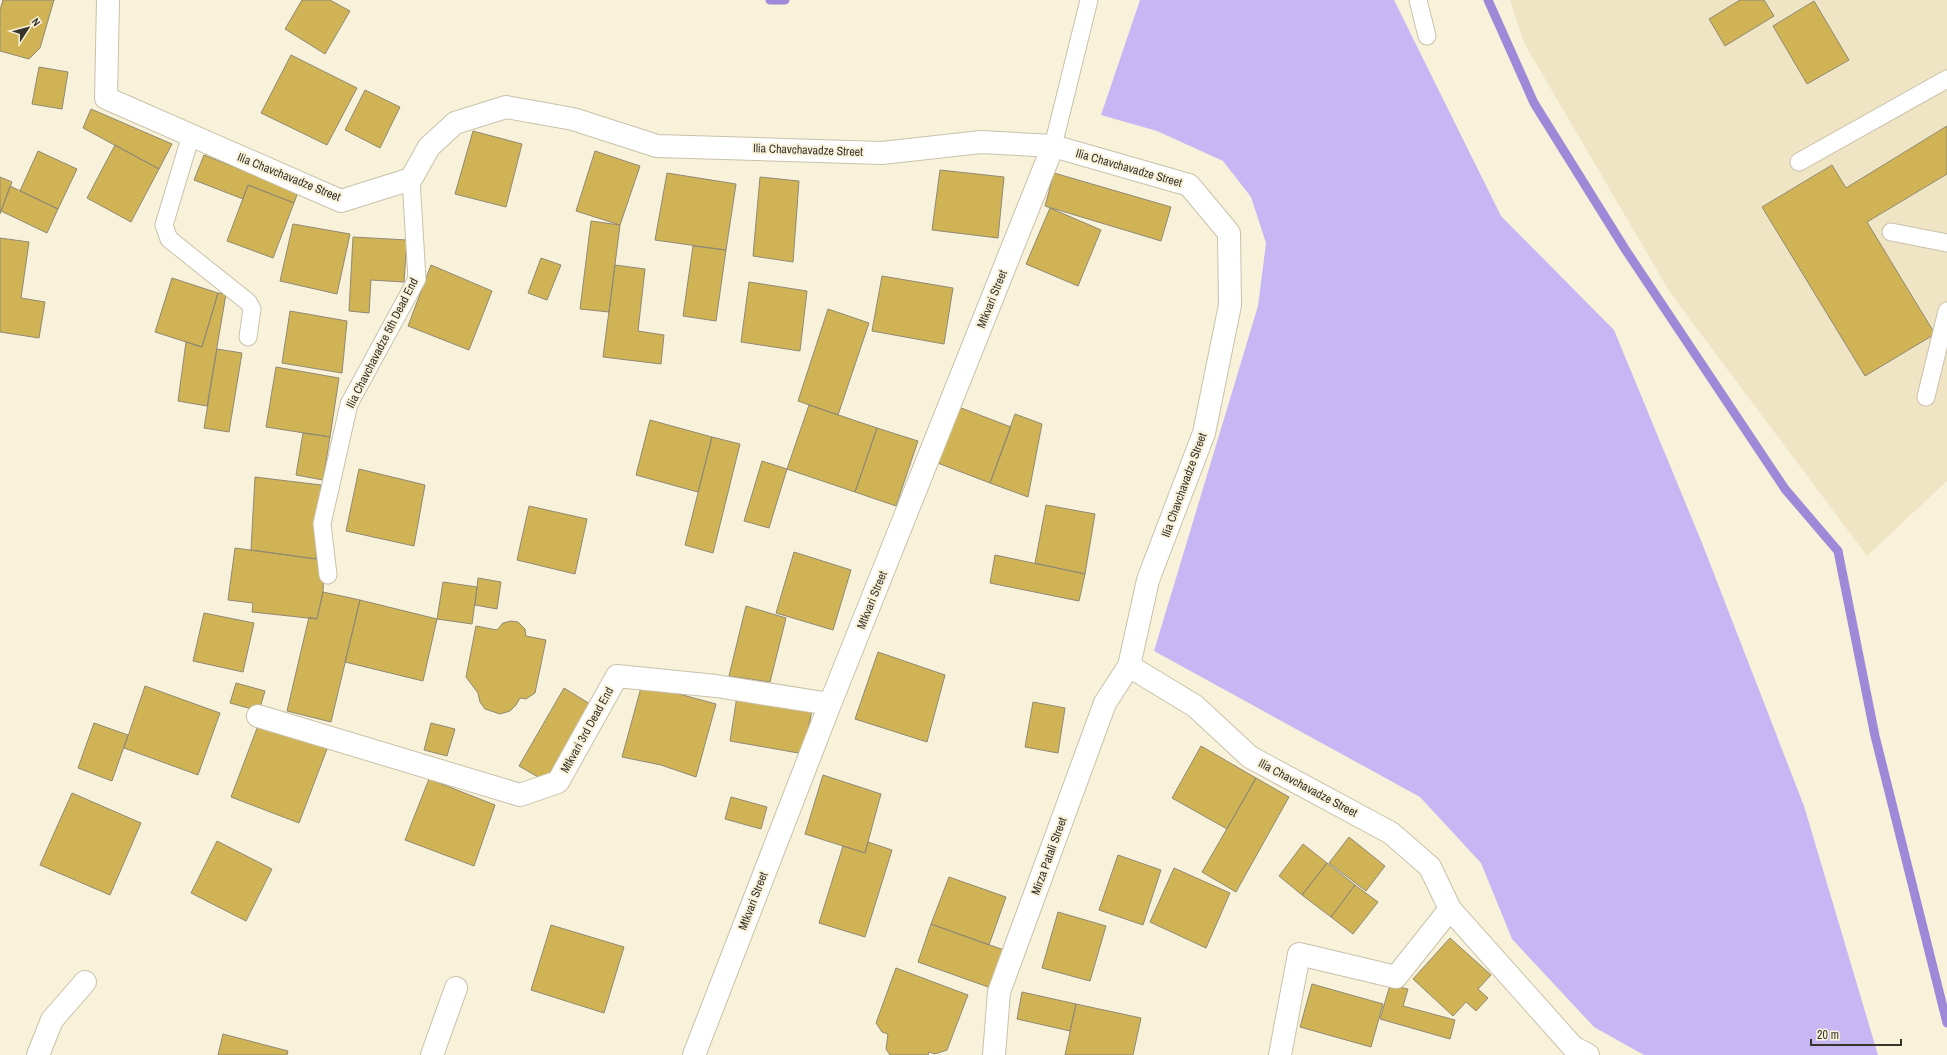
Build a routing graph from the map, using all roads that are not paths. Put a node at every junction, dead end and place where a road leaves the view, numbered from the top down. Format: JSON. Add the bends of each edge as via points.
{"nodes":[{"id":1,"x":108,"y":0,"type":"edge"},
{"id":2,"x":1089,"y":0,"type":"edge"},
{"id":3,"x":1418,"y":0,"type":"edge"},
{"id":4,"x":1427,"y":36,"type":"dead end"},
{"id":5,"x":1947,"y":79,"type":"edge"},
{"id":6,"x":191,"y":135,"type":"junction"},
{"id":7,"x":1053,"y":146,"type":"junction"},
{"id":8,"x":1799,"y":162,"type":"dead end"},
{"id":9,"x":411,"y":179,"type":"junction"},
{"id":10,"x":1891,"y":232,"type":"dead end"},
{"id":11,"x":1947,"y":243,"type":"edge"},
{"id":12,"x":1947,"y":311,"type":"edge"},
{"id":13,"x":248,"y":337,"type":"dead end"},
{"id":14,"x":1926,"y":397,"type":"dead end"},
{"id":15,"x":328,"y":575,"type":"dead end"},
{"id":16,"x":1129,"y":666,"type":"junction"},
{"id":17,"x":830,"y":704,"type":"junction"},
{"id":18,"x":258,"y":716,"type":"dead end"},
{"id":19,"x":1450,"y":909,"type":"junction"},
{"id":20,"x":85,"y":982,"type":"dead end"},
{"id":21,"x":456,"y":988,"type":"dead end"},
{"id":22,"x":38,"y":1055,"type":"edge"},
{"id":23,"x":432,"y":1055,"type":"edge"},
{"id":24,"x":694,"y":1055,"type":"edge"},
{"id":25,"x":994,"y":1055,"type":"edge"},
{"id":26,"x":1280,"y":1055,"type":"edge"},
{"id":27,"x":1588,"y":1055,"type":"edge"}],
"edges":[{"from":1,"to":6,"type":"street","name":"Ilia Chavchavadze Street","via":[[106,98]]},
{"from":2,"to":7,"type":"lane"},
{"from":3,"to":4,"type":"lane"},
{"from":5,"to":8,"type":"lane"},
{"from":6,"to":9,"type":"street","name":"Ilia Chavchavadze Street","via":[[341,201]]},
{"from":6,"to":13,"type":"lane","via":[[164,225],[169,239],[248,302],[252,309]]},
{"from":7,"to":9,"type":"street","name":"Ilia Chavchavadze Street","via":[[981,142],[882,153],[657,146],[573,119],[506,107],[455,123],[429,147]]},
{"from":7,"to":16,"type":"street","name":"Ilia Chavchavadze Street","via":[[1190,185],[1229,233],[1230,305],[1204,433],[1148,580]]},
{"from":7,"to":17,"type":"street","name":"Mtkvari Street"},
{"from":9,"to":15,"type":"lane","name":"Ilia Chavchavadze 5th Dead End","via":[[417,279],[349,404],[322,524]]},
{"from":10,"to":11,"type":"lane"},
{"from":12,"to":14,"type":"lane"},
{"from":16,"to":19,"type":"street","name":"Ilia Chavchavadze Street","via":[[1195,706],[1250,757],[1391,833],[1430,867]]},
{"from":16,"to":25,"type":"street","name":"Mirza Patali Street","via":[[1105,703],[999,992]]},
{"from":17,"to":18,"type":"street","name":"Mtkvari 3rd Dead End","via":[[716,686],[617,676],[558,782],[520,795]]},
{"from":17,"to":24,"type":"street","name":"Mtkvari Street"},
{"from":19,"to":26,"type":"street","via":[[1396,976],[1299,954]]},
{"from":19,"to":27,"type":"street","name":"Ilia Chavchavadze Street","via":[[1573,1047]]},
{"from":20,"to":22,"type":"street","via":[[52,1020]]},
{"from":21,"to":23,"type":"street"}]}
